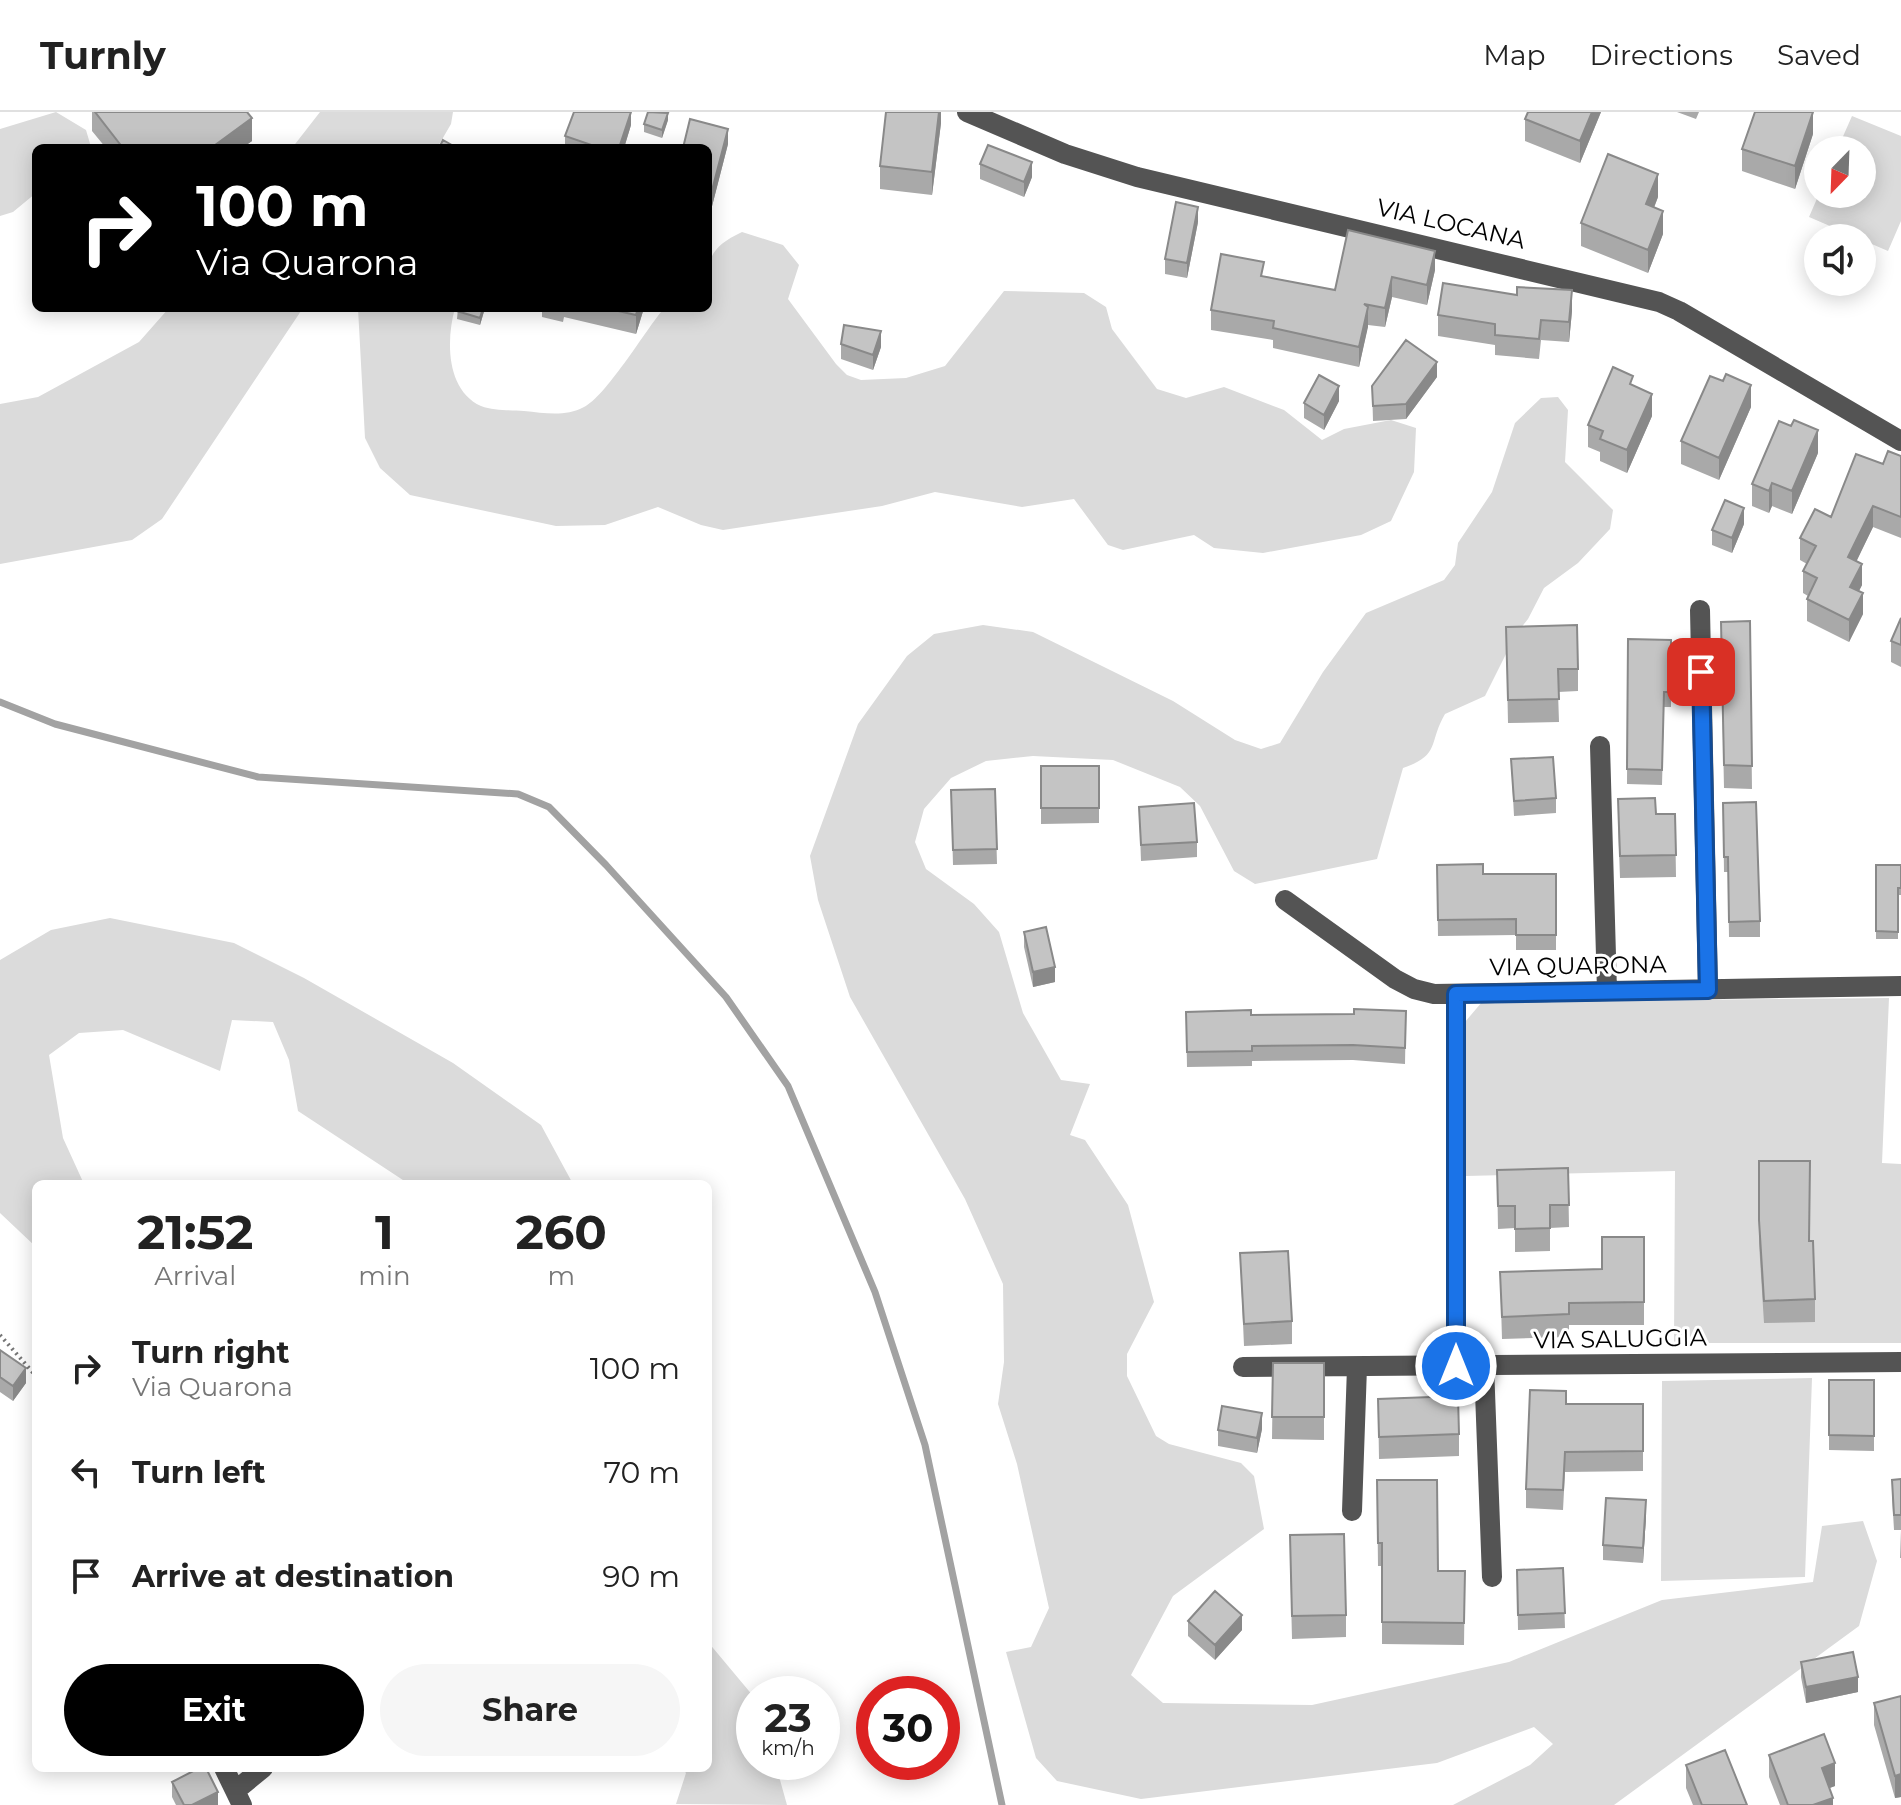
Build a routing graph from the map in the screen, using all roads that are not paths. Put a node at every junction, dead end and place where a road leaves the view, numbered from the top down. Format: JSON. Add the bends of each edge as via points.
{"nodes":[{"id":1,"x":967,"y":112,"type":"edge"},
{"id":2,"x":1901,"y":441,"type":"edge"},
{"id":3,"x":1700,"y":610,"type":"dead end"},
{"id":4,"x":1600,"y":746,"type":"dead end"},
{"id":5,"x":1285,"y":900,"type":"dead end"},
{"id":6,"x":1901,"y":986,"type":"edge"},
{"id":7,"x":1708,"y":990,"type":"junction"},
{"id":8,"x":1607,"y":991,"type":"junction"},
{"id":9,"x":1456,"y":994,"type":"junction"},
{"id":10,"x":1901,"y":1362,"type":"edge"},
{"id":11,"x":1456,"y":1366,"type":"junction"},
{"id":12,"x":1484,"y":1366,"type":"junction"},
{"id":13,"x":1243,"y":1367,"type":"dead end"},
{"id":14,"x":1357,"y":1367,"type":"junction"},
{"id":15,"x":1352,"y":1511,"type":"dead end"},
{"id":16,"x":1492,"y":1577,"type":"dead end"},
{"id":17,"x":226,"y":1772,"type":"edge"},
{"id":18,"x":260,"y":1772,"type":"edge"},
{"id":19,"x":239,"y":1798,"type":"edge"}],
"edges":[{"from":1,"to":2,"type":"street","name":"VIA LOCANA","via":[[1065,154],[1137,177],[1659,302]]},
{"from":3,"to":7,"type":"street"},
{"from":4,"to":8,"type":"street"},
{"from":5,"to":9,"type":"street","name":"VIA QUARONA","via":[[1405,985]]},
{"from":6,"to":7,"type":"street","name":"VIA QUARONA"},
{"from":7,"to":8,"type":"street","name":"VIA QUARONA"},
{"from":8,"to":9,"type":"street","name":"VIA QUARONA"},
{"from":9,"to":11,"type":"street"},
{"from":10,"to":12,"type":"street","name":"VIA SALUGGIA"},
{"from":11,"to":12,"type":"street","name":"VIA SALUGGIA"},
{"from":11,"to":14,"type":"street","name":"VIA SALUGGIA"},
{"from":12,"to":16,"type":"street"},
{"from":13,"to":14,"type":"street","name":"VIA SALUGGIA"},
{"from":14,"to":15,"type":"street"},
{"from":17,"to":19,"type":"street"},
{"from":18,"to":19,"type":"street"}]}
